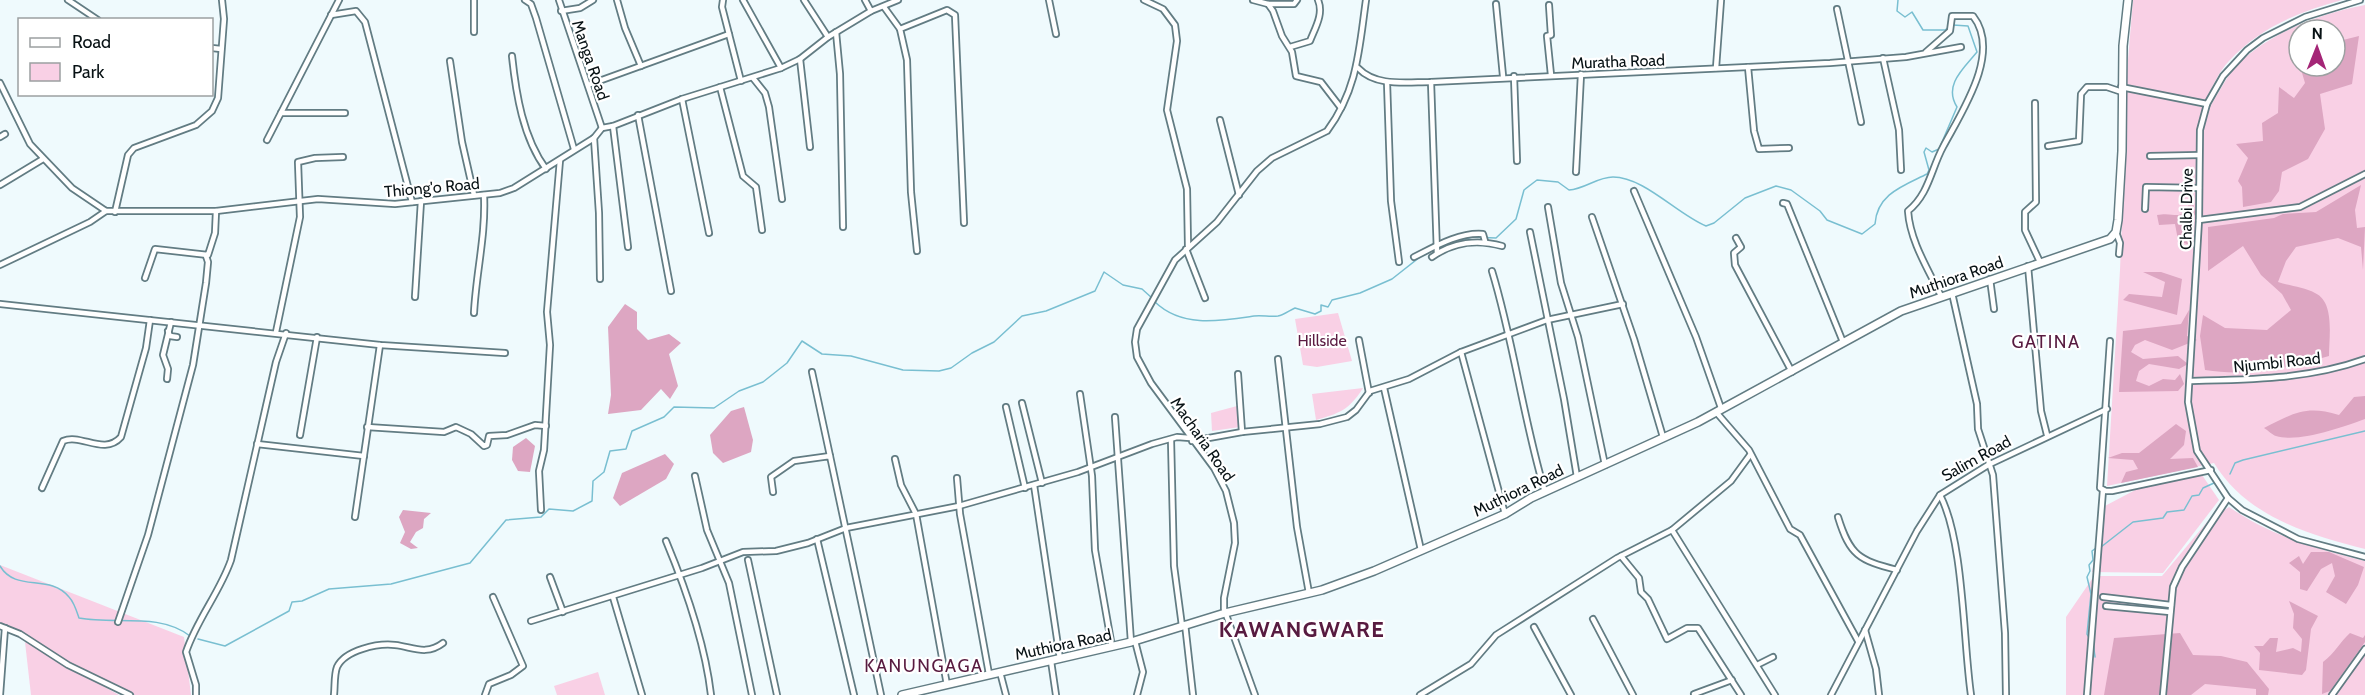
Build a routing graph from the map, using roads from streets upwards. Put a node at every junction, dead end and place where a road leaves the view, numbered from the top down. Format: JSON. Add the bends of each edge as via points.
{"nodes":[{"id":1,"x":68,"y":0,"type":"edge"},
{"id":2,"x":222,"y":0,"type":"edge"},
{"id":3,"x":339,"y":0,"type":"edge"},
{"id":4,"x":474,"y":0,"type":"edge"},
{"id":5,"x":525,"y":0,"type":"edge"},
{"id":6,"x":559,"y":0,"type":"edge"},
{"id":7,"x":593,"y":0,"type":"edge"},
{"id":8,"x":617,"y":0,"type":"edge"},
{"id":9,"x":723,"y":0,"type":"edge"},
{"id":10,"x":738,"y":0,"type":"edge"},
{"id":11,"x":744,"y":0,"type":"edge"},
{"id":12,"x":804,"y":0,"type":"edge"},
{"id":13,"x":865,"y":0,"type":"edge"},
{"id":14,"x":898,"y":0,"type":"edge"},
{"id":15,"x":1049,"y":0,"type":"edge"},
{"id":16,"x":1144,"y":0,"type":"edge"},
{"id":17,"x":1253,"y":0,"type":"edge"},
{"id":18,"x":1298,"y":0,"type":"edge"},
{"id":19,"x":1318,"y":0,"type":"edge"},
{"id":20,"x":1366,"y":0,"type":"edge"},
{"id":21,"x":1721,"y":0,"type":"edge"},
{"id":22,"x":2128,"y":0,"type":"edge"},
{"id":23,"x":2329,"y":0,"type":"edge"},
{"id":24,"x":2360,"y":0,"type":"edge"},
{"id":25,"x":1268,"y":4,"type":"junction"},
{"id":26,"x":1496,"y":4,"type":"dead end"},
{"id":27,"x":1550,"y":5,"type":"dead end"},
{"id":28,"x":2334,"y":7,"type":"junction"},
{"id":29,"x":884,"y":8,"type":"junction"},
{"id":30,"x":1837,"y":9,"type":"dead end"},
{"id":31,"x":561,"y":11,"type":"junction"},
{"id":32,"x":871,"y":11,"type":"junction"},
{"id":33,"x":331,"y":15,"type":"junction"},
{"id":34,"x":95,"y":18,"type":"edge"},
{"id":35,"x":900,"y":29,"type":"junction"},
{"id":36,"x":474,"y":32,"type":"dead end"},
{"id":37,"x":836,"y":32,"type":"junction"},
{"id":38,"x":729,"y":34,"type":"junction"},
{"id":39,"x":1056,"y":34,"type":"dead end"},
{"id":40,"x":828,"y":37,"type":"junction"},
{"id":41,"x":1290,"y":47,"type":"junction"},
{"id":42,"x":1961,"y":47,"type":"dead end"},
{"id":43,"x":213,"y":48,"type":"edge"},
{"id":44,"x":221,"y":49,"type":"junction"},
{"id":45,"x":1926,"y":52,"type":"junction"},
{"id":46,"x":512,"y":56,"type":"dead end"},
{"id":47,"x":800,"y":58,"type":"junction"},
{"id":48,"x":1882,"y":58,"type":"junction"},
{"id":49,"x":450,"y":61,"type":"dead end"},
{"id":50,"x":1846,"y":61,"type":"junction"},
{"id":51,"x":641,"y":66,"type":"junction"},
{"id":52,"x":1748,"y":67,"type":"junction"},
{"id":53,"x":781,"y":68,"type":"junction"},
{"id":54,"x":1358,"y":68,"type":"junction"},
{"id":55,"x":1716,"y":68,"type":"junction"},
{"id":56,"x":1581,"y":74,"type":"junction"},
{"id":57,"x":1551,"y":75,"type":"junction"},
{"id":58,"x":1503,"y":76,"type":"junction"},
{"id":59,"x":1514,"y":76,"type":"junction"},
{"id":60,"x":753,"y":78,"type":"junction"},
{"id":61,"x":741,"y":81,"type":"junction"},
{"id":62,"x":1387,"y":82,"type":"junction"},
{"id":63,"x":1431,"y":82,"type":"junction"},
{"id":64,"x":0,"y":83,"type":"edge"},
{"id":65,"x":588,"y":85,"type":"junction"},
{"id":66,"x":720,"y":87,"type":"junction"},
{"id":67,"x":2122,"y":89,"type":"junction"},
{"id":68,"x":682,"y":99,"type":"junction"},
{"id":69,"x":2035,"y":103,"type":"dead end"},
{"id":70,"x":2207,"y":104,"type":"junction"},
{"id":71,"x":1341,"y":108,"type":"junction"},
{"id":72,"x":281,"y":113,"type":"junction"},
{"id":73,"x":345,"y":113,"type":"dead end"},
{"id":74,"x":638,"y":115,"type":"junction"},
{"id":75,"x":1220,"y":120,"type":"dead end"},
{"id":76,"x":1861,"y":122,"type":"dead end"},
{"id":77,"x":613,"y":126,"type":"junction"},
{"id":78,"x":602,"y":128,"type":"junction"},
{"id":79,"x":594,"y":138,"type":"junction"},
{"id":80,"x":267,"y":140,"type":"dead end"},
{"id":81,"x":2048,"y":146,"type":"dead end"},
{"id":82,"x":810,"y":147,"type":"dead end"},
{"id":83,"x":1790,"y":148,"type":"dead end"},
{"id":84,"x":574,"y":149,"type":"junction"},
{"id":85,"x":2199,"y":155,"type":"junction"},
{"id":86,"x":2150,"y":156,"type":"dead end"},
{"id":87,"x":343,"y":157,"type":"dead end"},
{"id":88,"x":43,"y":159,"type":"junction"},
{"id":89,"x":560,"y":160,"type":"junction"},
{"id":90,"x":1517,"y":161,"type":"dead end"},
{"id":91,"x":546,"y":169,"type":"junction"},
{"id":92,"x":1901,"y":170,"type":"dead end"},
{"id":93,"x":1576,"y":172,"type":"dead end"},
{"id":94,"x":2365,"y":174,"type":"edge"},
{"id":95,"x":0,"y":185,"type":"edge"},
{"id":96,"x":2199,"y":188,"type":"junction"},
{"id":97,"x":1634,"y":191,"type":"dead end"},
{"id":98,"x":474,"y":195,"type":"junction"},
{"id":99,"x":484,"y":195,"type":"junction"},
{"id":100,"x":1239,"y":195,"type":"junction"},
{"id":101,"x":782,"y":199,"type":"dead end"},
{"id":102,"x":300,"y":201,"type":"junction"},
{"id":103,"x":422,"y":201,"type":"junction"},
{"id":104,"x":412,"y":202,"type":"junction"},
{"id":105,"x":1783,"y":203,"type":"dead end"},
{"id":106,"x":1548,"y":207,"type":"dead end"},
{"id":107,"x":2145,"y":208,"type":"dead end"},
{"id":108,"x":106,"y":211,"type":"junction"},
{"id":109,"x":216,"y":211,"type":"junction"},
{"id":110,"x":115,"y":212,"type":"junction"},
{"id":111,"x":1592,"y":218,"type":"dead end"},
{"id":112,"x":2199,"y":220,"type":"junction"},
{"id":113,"x":964,"y":223,"type":"dead end"},
{"id":114,"x":843,"y":227,"type":"dead end"},
{"id":115,"x":762,"y":230,"type":"dead end"},
{"id":116,"x":1530,"y":232,"type":"dead end"},
{"id":117,"x":2116,"y":232,"type":"junction"},
{"id":118,"x":709,"y":233,"type":"dead end"},
{"id":119,"x":1736,"y":238,"type":"dead end"},
{"id":120,"x":1485,"y":241,"type":"junction"},
{"id":121,"x":1502,"y":246,"type":"dead end"},
{"id":122,"x":628,"y":247,"type":"dead end"},
{"id":123,"x":1187,"y":248,"type":"junction"},
{"id":124,"x":1437,"y":248,"type":"junction"},
{"id":125,"x":917,"y":251,"type":"dead end"},
{"id":126,"x":2119,"y":254,"type":"dead end"},
{"id":127,"x":206,"y":256,"type":"junction"},
{"id":128,"x":1432,"y":256,"type":"dead end"},
{"id":129,"x":1414,"y":257,"type":"dead end"},
{"id":130,"x":2040,"y":261,"type":"junction"},
{"id":131,"x":1399,"y":262,"type":"dead end"},
{"id":132,"x":0,"y":265,"type":"edge"},
{"id":133,"x":2028,"y":266,"type":"junction"},
{"id":134,"x":1492,"y":271,"type":"dead end"},
{"id":135,"x":145,"y":278,"type":"dead end"},
{"id":136,"x":600,"y":279,"type":"dead end"},
{"id":137,"x":1990,"y":279,"type":"junction"},
{"id":138,"x":672,"y":291,"type":"dead end"},
{"id":139,"x":1952,"y":292,"type":"junction"},
{"id":140,"x":1941,"y":296,"type":"junction"},
{"id":141,"x":415,"y":297,"type":"dead end"},
{"id":142,"x":1205,"y":298,"type":"dead end"},
{"id":143,"x":0,"y":304,"type":"edge"},
{"id":144,"x":1623,"y":304,"type":"junction"},
{"id":145,"x":1994,"y":309,"type":"dead end"},
{"id":146,"x":474,"y":313,"type":"dead end"},
{"id":147,"x":1572,"y":313,"type":"junction"},
{"id":148,"x":150,"y":320,"type":"junction"},
{"id":149,"x":1547,"y":320,"type":"junction"},
{"id":150,"x":171,"y":322,"type":"junction"},
{"id":151,"x":200,"y":325,"type":"junction"},
{"id":152,"x":168,"y":331,"type":"junction"},
{"id":153,"x":276,"y":332,"type":"junction"},
{"id":154,"x":286,"y":333,"type":"junction"},
{"id":155,"x":1509,"y":335,"type":"junction"},
{"id":156,"x":177,"y":337,"type":"dead end"},
{"id":157,"x":317,"y":337,"type":"junction"},
{"id":158,"x":1359,"y":339,"type":"dead end"},
{"id":159,"x":2110,"y":340,"type":"dead end"},
{"id":160,"x":1843,"y":342,"type":"junction"},
{"id":161,"x":380,"y":345,"type":"junction"},
{"id":162,"x":1461,"y":352,"type":"junction"},
{"id":163,"x":505,"y":353,"type":"dead end"},
{"id":164,"x":1278,"y":359,"type":"dead end"},
{"id":165,"x":2365,"y":359,"type":"edge"},
{"id":166,"x":812,"y":372,"type":"dead end"},
{"id":167,"x":1792,"y":372,"type":"junction"},
{"id":168,"x":1238,"y":374,"type":"dead end"},
{"id":169,"x":167,"y":379,"type":"dead end"},
{"id":170,"x":2191,"y":381,"type":"junction"},
{"id":171,"x":1384,"y":388,"type":"junction"},
{"id":172,"x":1369,"y":393,"type":"junction"},
{"id":173,"x":1080,"y":394,"type":"dead end"},
{"id":174,"x":1022,"y":403,"type":"dead end"},
{"id":175,"x":1006,"y":407,"type":"dead end"},
{"id":176,"x":2107,"y":409,"type":"junction"},
{"id":177,"x":1718,"y":410,"type":"junction"},
{"id":178,"x":1115,"y":417,"type":"dead end"},
{"id":179,"x":546,"y":426,"type":"junction"},
{"id":180,"x":367,"y":427,"type":"junction"},
{"id":181,"x":1286,"y":428,"type":"junction"},
{"id":182,"x":1242,"y":432,"type":"junction"},
{"id":183,"x":300,"y":435,"type":"dead end"},
{"id":184,"x":2047,"y":435,"type":"junction"},
{"id":185,"x":1663,"y":438,"type":"junction"},
{"id":186,"x":1171,"y":440,"type":"junction"},
{"id":187,"x":1191,"y":440,"type":"junction"},
{"id":188,"x":258,"y":444,"type":"junction"},
{"id":189,"x":1750,"y":455,"type":"junction"},
{"id":190,"x":364,"y":456,"type":"junction"},
{"id":191,"x":830,"y":456,"type":"junction"},
{"id":192,"x":1119,"y":458,"type":"junction"},
{"id":193,"x":895,"y":459,"type":"dead end"},
{"id":194,"x":1605,"y":465,"type":"junction"},
{"id":195,"x":1988,"y":465,"type":"junction"},
{"id":196,"x":1091,"y":467,"type":"junction"},
{"id":197,"x":2211,"y":470,"type":"junction"},
{"id":198,"x":695,"y":476,"type":"dead end"},
{"id":199,"x":1576,"y":477,"type":"junction"},
{"id":200,"x":957,"y":478,"type":"dead end"},
{"id":201,"x":1042,"y":483,"type":"junction"},
{"id":202,"x":1034,"y":485,"type":"junction"},
{"id":203,"x":42,"y":488,"type":"dead end"},
{"id":204,"x":1024,"y":488,"type":"junction"},
{"id":205,"x":2103,"y":490,"type":"junction"},
{"id":206,"x":773,"y":492,"type":"dead end"},
{"id":207,"x":1545,"y":492,"type":"junction"},
{"id":208,"x":1940,"y":495,"type":"junction"},
{"id":209,"x":2228,"y":498,"type":"junction"},
{"id":210,"x":959,"y":506,"type":"junction"},
{"id":211,"x":541,"y":510,"type":"dead end"},
{"id":212,"x":916,"y":514,"type":"junction"},
{"id":213,"x":1505,"y":514,"type":"junction"},
{"id":214,"x":355,"y":517,"type":"dead end"},
{"id":215,"x":1838,"y":518,"type":"dead end"},
{"id":216,"x":846,"y":528,"type":"junction"},
{"id":217,"x":1672,"y":530,"type":"junction"},
{"id":218,"x":817,"y":539,"type":"junction"},
{"id":219,"x":666,"y":541,"type":"dead end"},
{"id":220,"x":1421,"y":550,"type":"junction"},
{"id":221,"x":1621,"y":556,"type":"junction"},
{"id":222,"x":2365,"y":557,"type":"edge"},
{"id":223,"x":748,"y":560,"type":"dead end"},
{"id":224,"x":719,"y":562,"type":"junction"},
{"id":225,"x":1897,"y":570,"type":"junction"},
{"id":226,"x":680,"y":574,"type":"junction"},
{"id":227,"x":550,"y":577,"type":"dead end"},
{"id":228,"x":1309,"y":593,"type":"junction"},
{"id":229,"x":493,"y":597,"type":"dead end"},
{"id":230,"x":613,"y":597,"type":"junction"},
{"id":231,"x":2103,"y":597,"type":"dead end"},
{"id":232,"x":2171,"y":605,"type":"junction"},
{"id":233,"x":2106,"y":606,"type":"dead end"},
{"id":234,"x":563,"y":612,"type":"junction"},
{"id":235,"x":2170,"y":612,"type":"junction"},
{"id":236,"x":1226,"y":613,"type":"junction"},
{"id":237,"x":1593,"y":620,"type":"dead end"},
{"id":238,"x":531,"y":621,"type":"dead end"},
{"id":239,"x":118,"y":622,"type":"dead end"},
{"id":240,"x":1183,"y":625,"type":"junction"},
{"id":241,"x":3,"y":627,"type":"edge"},
{"id":242,"x":1534,"y":627,"type":"dead end"},
{"id":243,"x":1865,"y":629,"type":"junction"},
{"id":244,"x":1858,"y":641,"type":"junction"},
{"id":245,"x":1133,"y":642,"type":"junction"},
{"id":246,"x":443,"y":643,"type":"dead end"},
{"id":247,"x":1112,"y":647,"type":"junction"},
{"id":248,"x":2365,"y":649,"type":"edge"},
{"id":249,"x":1773,"y":657,"type":"dead end"},
{"id":250,"x":1060,"y":659,"type":"junction"},
{"id":251,"x":1051,"y":661,"type":"junction"},
{"id":252,"x":1757,"y":665,"type":"junction"},
{"id":253,"x":1000,"y":671,"type":"junction"},
{"id":254,"x":989,"y":674,"type":"junction"},
{"id":255,"x":1732,"y":680,"type":"junction"},
{"id":256,"x":947,"y":685,"type":"junction"},
{"id":257,"x":1694,"y":694,"type":"edge"},
{"id":258,"x":0,"y":695,"type":"edge"},
{"id":259,"x":130,"y":695,"type":"edge"},
{"id":260,"x":196,"y":695,"type":"edge"},
{"id":261,"x":334,"y":695,"type":"edge"},
{"id":262,"x":485,"y":695,"type":"edge"},
{"id":263,"x":642,"y":695,"type":"edge"},
{"id":264,"x":711,"y":695,"type":"edge"},
{"id":265,"x":752,"y":695,"type":"edge"},
{"id":266,"x":777,"y":695,"type":"edge"},
{"id":267,"x":854,"y":695,"type":"edge"},
{"id":268,"x":881,"y":695,"type":"edge"},
{"id":269,"x":902,"y":695,"type":"edge"},
{"id":270,"x":1006,"y":695,"type":"edge"},
{"id":271,"x":1056,"y":695,"type":"edge"},
{"id":272,"x":1137,"y":695,"type":"edge"},
{"id":273,"x":1193,"y":695,"type":"edge"},
{"id":274,"x":1255,"y":695,"type":"edge"},
{"id":275,"x":1420,"y":695,"type":"edge"},
{"id":276,"x":1571,"y":695,"type":"edge"},
{"id":277,"x":1633,"y":695,"type":"edge"},
{"id":278,"x":1741,"y":695,"type":"edge"},
{"id":279,"x":1775,"y":695,"type":"edge"},
{"id":280,"x":1831,"y":695,"type":"edge"},
{"id":281,"x":1879,"y":695,"type":"edge"},
{"id":282,"x":1971,"y":695,"type":"edge"},
{"id":283,"x":2006,"y":695,"type":"edge"},
{"id":284,"x":2087,"y":695,"type":"edge"},
{"id":285,"x":2163,"y":695,"type":"edge"},
{"id":286,"x":2332,"y":695,"type":"edge"}],
"edges":[{"from":1,"to":34,"type":"street"},
{"from":2,"to":44,"type":"street"},
{"from":3,"to":33,"type":"street"},
{"from":4,"to":36,"type":"street"},
{"from":5,"to":84,"type":"street","via":[[531,4],[536,18]]},
{"from":6,"to":31,"type":"street","name":"Manga Road"},
{"from":7,"to":31,"type":"street","via":[[580,8]]},
{"from":8,"to":51,"type":"street"},
{"from":9,"to":38,"type":"street"},
{"from":10,"to":11,"type":"street"},
{"from":11,"to":53,"type":"street"},
{"from":12,"to":40,"type":"street"},
{"from":13,"to":32,"type":"street"},
{"from":14,"to":29,"type":"street"},
{"from":15,"to":39,"type":"street"},
{"from":16,"to":123,"type":"street","via":[[1170,16],[1176,32],[1167,110],[1187,189]]},
{"from":17,"to":25,"type":"street"},
{"from":18,"to":25,"type":"street","via":[[1294,4]]},
{"from":19,"to":41,"type":"street","via":[[1318,21],[1310,41]]},
{"from":20,"to":54,"type":"street"},
{"from":21,"to":55,"type":"street"},
{"from":22,"to":67,"type":"street"},
{"from":23,"to":28,"type":"street"},
{"from":24,"to":28,"type":"street","name":"Chalbi Drive"},
{"from":25,"to":41,"type":"street"},
{"from":26,"to":58,"type":"street"},
{"from":27,"to":57,"type":"street","via":[[1551,35],[1547,36]]},
{"from":28,"to":70,"type":"street","name":"Chalbi Drive","via":[[2278,29],[2247,50],[2223,76]]},
{"from":29,"to":32,"type":"street"},
{"from":29,"to":35,"type":"street"},
{"from":30,"to":50,"type":"street"},
{"from":31,"to":65,"type":"street","name":"Manga Road"},
{"from":32,"to":37,"type":"street"},
{"from":33,"to":72,"type":"street"},
{"from":33,"to":104,"type":"street","via":[[356,11],[365,22]]},
{"from":35,"to":113,"type":"street","via":[[947,10],[956,15]]},
{"from":35,"to":125,"type":"street","via":[[907,60]]},
{"from":37,"to":40,"type":"street"},
{"from":37,"to":114,"type":"street"},
{"from":38,"to":51,"type":"street"},
{"from":38,"to":61,"type":"street"},
{"from":40,"to":47,"type":"street"},
{"from":41,"to":71,"type":"street","via":[[1296,76],[1321,82]]},
{"from":42,"to":45,"type":"street","name":"Muratha Road"},
{"from":43,"to":44,"type":"street"},
{"from":44,"to":110,"type":"street","via":[[218,98],[212,111],[196,125],[134,148],[128,155]]},
{"from":45,"to":48,"type":"street","name":"Muratha Road"},
{"from":45,"to":140,"type":"street","via":[[1950,31],[1952,15],[1973,16],[1979,24],[1979,75],[1928,184],[1917,204],[1908,211],[1910,228]]},
{"from":46,"to":91,"type":"street","via":[[515,84],[534,153]]},
{"from":47,"to":53,"type":"street"},
{"from":47,"to":82,"type":"street"},
{"from":48,"to":50,"type":"street","name":"Muratha Road"},
{"from":48,"to":92,"type":"street","via":[[1899,130]]},
{"from":49,"to":98,"type":"street"},
{"from":50,"to":52,"type":"street","name":"Muratha Road"},
{"from":50,"to":76,"type":"street"},
{"from":51,"to":65,"type":"street"},
{"from":52,"to":55,"type":"street","name":"Muratha Road"},
{"from":52,"to":83,"type":"street","via":[[1759,149]]},
{"from":53,"to":60,"type":"street"},
{"from":54,"to":62,"type":"street","name":"Muratha Road","via":[[1365,76]]},
{"from":54,"to":71,"type":"street"},
{"from":55,"to":56,"type":"street","name":"Muratha Road"},
{"from":56,"to":57,"type":"street","name":"Muratha Road"},
{"from":56,"to":93,"type":"street"},
{"from":57,"to":59,"type":"street","name":"Muratha Road"},
{"from":58,"to":59,"type":"street","name":"Muratha Road"},
{"from":58,"to":63,"type":"street","name":"Muratha Road"},
{"from":59,"to":90,"type":"street"},
{"from":60,"to":61,"type":"street"},
{"from":60,"to":101,"type":"street","via":[[765,93],[769,107]]},
{"from":61,"to":66,"type":"street"},
{"from":62,"to":63,"type":"street","name":"Muratha Road"},
{"from":62,"to":131,"type":"street","via":[[1391,201]]},
{"from":63,"to":124,"type":"street"},
{"from":64,"to":88,"type":"street","name":"Thiong'o Road","via":[[20,130]]},
{"from":65,"to":78,"type":"street","name":"Manga Road"},
{"from":66,"to":68,"type":"street"},
{"from":66,"to":115,"type":"street","via":[[743,176],[756,187]]},
{"from":67,"to":70,"type":"street"},
{"from":67,"to":81,"type":"street","via":[[2087,87],[2081,94],[2079,141]]},
{"from":67,"to":117,"type":"street"},
{"from":68,"to":74,"type":"street"},
{"from":68,"to":118,"type":"street"},
{"from":69,"to":130,"type":"street","via":[[2036,202],[2025,212],[2024,226]]},
{"from":70,"to":85,"type":"street","name":"Chalbi Drive"},
{"from":71,"to":100,"type":"street","via":[[1327,131],[1272,158]]},
{"from":72,"to":73,"type":"street"},
{"from":72,"to":80,"type":"street"},
{"from":74,"to":77,"type":"street"},
{"from":74,"to":138,"type":"street"},
{"from":75,"to":100,"type":"street"},
{"from":77,"to":78,"type":"street"},
{"from":77,"to":122,"type":"street"},
{"from":78,"to":79,"type":"street","name":"Thiong'o Road"},
{"from":79,"to":84,"type":"street","name":"Thiong'o Road"},
{"from":79,"to":136,"type":"street"},
{"from":84,"to":89,"type":"street","name":"Thiong'o Road"},
{"from":85,"to":86,"type":"street"},
{"from":85,"to":96,"type":"street","name":"Chalbi Drive"},
{"from":87,"to":102,"type":"street","via":[[298,162]]},
{"from":88,"to":95,"type":"street"},
{"from":88,"to":108,"type":"street","name":"Thiong'o Road","via":[[72,188]]},
{"from":89,"to":91,"type":"street","name":"Thiong'o Road"},
{"from":89,"to":179,"type":"street","via":[[547,312],[550,345]]},
{"from":91,"to":99,"type":"street","name":"Thiong'o Road","via":[[514,188]]},
{"from":94,"to":112,"type":"street","via":[[2300,207]]},
{"from":96,"to":107,"type":"street","via":[[2146,187]]},
{"from":96,"to":112,"type":"street","name":"Chalbi Drive"},
{"from":97,"to":177,"type":"street","via":[[1692,328]]},
{"from":98,"to":99,"type":"street","name":"Thiong'o Road"},
{"from":98,"to":103,"type":"street","name":"Thiong'o Road"},
{"from":99,"to":146,"type":"street","via":[[484,239]]},
{"from":100,"to":123,"type":"street","via":[[1217,222]]},
{"from":102,"to":104,"type":"street","name":"Thiong'o Road"},
{"from":102,"to":109,"type":"street","name":"Thiong'o Road"},
{"from":102,"to":153,"type":"street","via":[[297,235]]},
{"from":103,"to":104,"type":"street","name":"Thiong'o Road"},
{"from":103,"to":141,"type":"street"},
{"from":105,"to":160,"type":"street","via":[[1787,204]]},
{"from":106,"to":147,"type":"street","via":[[1561,283]]},
{"from":108,"to":110,"type":"street","name":"Thiong'o Road"},
{"from":108,"to":132,"type":"street"},
{"from":109,"to":110,"type":"street","name":"Thiong'o Road"},
{"from":109,"to":127,"type":"street","via":[[214,240]]},
{"from":111,"to":144,"type":"street"},
{"from":112,"to":170,"type":"street","name":"Chalbi Drive"},
{"from":116,"to":149,"type":"street"},
{"from":117,"to":126,"type":"street"},
{"from":117,"to":130,"type":"street","name":"Muthiora Road","via":[[2110,240]]},
{"from":119,"to":167,"type":"street","via":[[1741,248],[1734,253],[1736,265]]},
{"from":120,"to":121,"type":"street"},
{"from":120,"to":124,"type":"street"},
{"from":120,"to":124,"type":"street","via":[[1483,234],[1459,237]]},
{"from":123,"to":142,"type":"street"},
{"from":123,"to":187,"type":"street","name":"Macharia Road","via":[[1175,260],[1137,329],[1135,342],[1137,357],[1156,392]]},
{"from":124,"to":128,"type":"street"},
{"from":124,"to":129,"type":"street"},
{"from":127,"to":135,"type":"street","via":[[155,249]]},
{"from":127,"to":151,"type":"street"},
{"from":130,"to":133,"type":"street","name":"Muthiora Road"},
{"from":133,"to":137,"type":"street","name":"Muthiora Road"},
{"from":133,"to":184,"type":"street","via":[[2041,411]]},
{"from":134,"to":155,"type":"street"},
{"from":137,"to":139,"type":"street","name":"Muthiora Road"},
{"from":137,"to":145,"type":"street"},
{"from":139,"to":140,"type":"street","name":"Muthiora Road"},
{"from":139,"to":195,"type":"street"},
{"from":140,"to":160,"type":"street","name":"Muthiora Road","via":[[1901,311]]},
{"from":143,"to":148,"type":"street"},
{"from":144,"to":147,"type":"street"},
{"from":144,"to":185,"type":"street"},
{"from":147,"to":149,"type":"street"},
{"from":147,"to":194,"type":"street"},
{"from":148,"to":150,"type":"street"},
{"from":148,"to":203,"type":"street","via":[[121,437],[111,444],[63,441]]},
{"from":149,"to":155,"type":"street"},
{"from":149,"to":199,"type":"street"},
{"from":150,"to":151,"type":"street"},
{"from":150,"to":152,"type":"street"},
{"from":151,"to":153,"type":"street"},
{"from":151,"to":239,"type":"street","via":[[148,535]]},
{"from":152,"to":156,"type":"street","via":[[170,336]]},
{"from":152,"to":169,"type":"street","via":[[163,355]]},
{"from":153,"to":154,"type":"street"},
{"from":154,"to":157,"type":"street"},
{"from":154,"to":188,"type":"street"},
{"from":155,"to":162,"type":"street"},
{"from":155,"to":207,"type":"street"},
{"from":157,"to":161,"type":"street"},
{"from":157,"to":183,"type":"street"},
{"from":158,"to":172,"type":"street"},
{"from":159,"to":176,"type":"street"},
{"from":160,"to":167,"type":"street","name":"Muthiora Road"},
{"from":161,"to":163,"type":"street"},
{"from":161,"to":180,"type":"street"},
{"from":162,"to":171,"type":"street"},
{"from":162,"to":213,"type":"street"},
{"from":164,"to":181,"type":"street"},
{"from":165,"to":170,"type":"street","name":"Njumbi Road","via":[[2302,374]]},
{"from":166,"to":191,"type":"street"},
{"from":167,"to":177,"type":"street","name":"Muthiora Road"},
{"from":168,"to":182,"type":"street"},
{"from":170,"to":197,"type":"street","name":"Chalbi Drive","via":[[2189,414],[2197,451]]},
{"from":171,"to":172,"type":"street"},
{"from":171,"to":220,"type":"street"},
{"from":172,"to":181,"type":"street","via":[[1347,417]]},
{"from":173,"to":196,"type":"street"},
{"from":174,"to":201,"type":"street"},
{"from":175,"to":204,"type":"street"},
{"from":176,"to":184,"type":"street","name":"Salim Road"},
{"from":176,"to":205,"type":"street","via":[[2099,481]]},
{"from":177,"to":185,"type":"street","name":"Muthiora Road"},
{"from":177,"to":189,"type":"street"},
{"from":178,"to":192,"type":"street"},
{"from":179,"to":180,"type":"street","via":[[489,436],[484,446],[456,427],[444,432]]},
{"from":179,"to":211,"type":"street","via":[[539,471]]},
{"from":180,"to":190,"type":"street"},
{"from":181,"to":182,"type":"street"},
{"from":181,"to":228,"type":"street"},
{"from":182,"to":187,"type":"street"},
{"from":184,"to":195,"type":"street","name":"Salim Road"},
{"from":185,"to":194,"type":"street","name":"Muthiora Road"},
{"from":186,"to":187,"type":"street"},
{"from":186,"to":192,"type":"street"},
{"from":186,"to":240,"type":"street","via":[[1174,566]]},
{"from":187,"to":236,"type":"street","name":"Macharia Road","via":[[1222,483],[1234,523],[1234,554],[1224,598]]},
{"from":188,"to":190,"type":"street"},
{"from":188,"to":260,"type":"street","via":[[224,579],[186,652]]},
{"from":189,"to":217,"type":"street","via":[[1731,481]]},
{"from":189,"to":244,"type":"street","via":[[1790,529],[1800,535]]},
{"from":190,"to":214,"type":"street"},
{"from":191,"to":206,"type":"street","via":[[794,461],[771,477]]},
{"from":191,"to":216,"type":"street"},
{"from":192,"to":196,"type":"street"},
{"from":192,"to":245,"type":"street"},
{"from":193,"to":212,"type":"street","via":[[901,485]]},
{"from":194,"to":199,"type":"street","name":"Muthiora Road"},
{"from":195,"to":208,"type":"street","name":"Salim Road"},
{"from":195,"to":283,"type":"street","via":[[1993,475]]},
{"from":196,"to":201,"type":"street"},
{"from":196,"to":247,"type":"street","via":[[1095,550]]},
{"from":197,"to":205,"type":"street"},
{"from":197,"to":209,"type":"street","name":"Chalbi Drive"},
{"from":198,"to":224,"type":"street"},
{"from":199,"to":207,"type":"street","name":"Muthiora Road"},
{"from":200,"to":210,"type":"street"},
{"from":201,"to":202,"type":"street"},
{"from":202,"to":204,"type":"street"},
{"from":202,"to":250,"type":"street"},
{"from":204,"to":210,"type":"street"},
{"from":205,"to":284,"type":"street"},
{"from":207,"to":213,"type":"street","name":"Muthiora Road"},
{"from":208,"to":225,"type":"street","name":"Salim Road"},
{"from":208,"to":282,"type":"street","via":[[1949,515],[1956,555]]},
{"from":209,"to":222,"type":"street","via":[[2242,510],[2298,539]]},
{"from":209,"to":232,"type":"street","via":[[2182,567],[2173,587]]},
{"from":210,"to":212,"type":"street"},
{"from":210,"to":254,"type":"street"},
{"from":212,"to":216,"type":"street"},
{"from":212,"to":256,"type":"street"},
{"from":213,"to":220,"type":"street","name":"Muthiora Road"},
{"from":215,"to":225,"type":"street","via":[[1855,555]]},
{"from":216,"to":218,"type":"street"},
{"from":216,"to":268,"type":"street"},
{"from":217,"to":221,"type":"street"},
{"from":217,"to":252,"type":"street"},
{"from":218,"to":224,"type":"street","via":[[776,551],[743,552]]},
{"from":218,"to":267,"type":"street"},
{"from":219,"to":226,"type":"street"},
{"from":220,"to":228,"type":"street","name":"Muthiora Road"},
{"from":221,"to":255,"type":"street","via":[[1639,578],[1641,592],[1667,639],[1687,628],[1698,628]]},
{"from":221,"to":275,"type":"street","via":[[1496,635],[1471,664]]},
{"from":223,"to":266,"type":"street"},
{"from":224,"to":226,"type":"street"},
{"from":224,"to":265,"type":"street","via":[[729,584]]},
{"from":225,"to":243,"type":"street","name":"Salim Road"},
{"from":226,"to":230,"type":"street"},
{"from":226,"to":264,"type":"street","via":[[707,667]]},
{"from":227,"to":234,"type":"street"},
{"from":228,"to":236,"type":"street","name":"Muthiora Road"},
{"from":229,"to":262,"type":"street","via":[[524,666],[489,684]]},
{"from":230,"to":234,"type":"street"},
{"from":230,"to":263,"type":"street"},
{"from":231,"to":232,"type":"street"},
{"from":232,"to":235,"type":"street"},
{"from":233,"to":235,"type":"street"},
{"from":234,"to":238,"type":"street"},
{"from":235,"to":285,"type":"street"},
{"from":236,"to":240,"type":"street","name":"Muthiora Road"},
{"from":236,"to":274,"type":"street","name":"Macharia Road"},
{"from":237,"to":277,"type":"street"},
{"from":240,"to":245,"type":"street","name":"Muthiora Road"},
{"from":240,"to":273,"type":"street"},
{"from":241,"to":258,"type":"street"},
{"from":241,"to":259,"type":"street"},
{"from":242,"to":276,"type":"street"},
{"from":243,"to":244,"type":"street","name":"Salim Road"},
{"from":243,"to":281,"type":"street"},
{"from":244,"to":280,"type":"street","name":"Salim Road"},
{"from":245,"to":247,"type":"street","name":"Muthiora Road"},
{"from":245,"to":272,"type":"street","via":[[1143,672]]},
{"from":246,"to":261,"type":"street","via":[[422,651],[387,644],[346,657],[336,669]]},
{"from":247,"to":250,"type":"street","name":"Muthiora Road"},
{"from":248,"to":286,"type":"street"},
{"from":249,"to":252,"type":"street"},
{"from":250,"to":251,"type":"street","name":"Muthiora Road"},
{"from":251,"to":253,"type":"street","name":"Muthiora Road"},
{"from":251,"to":271,"type":"street"},
{"from":252,"to":279,"type":"street"},
{"from":253,"to":254,"type":"street","name":"Muthiora Road"},
{"from":253,"to":270,"type":"street"},
{"from":254,"to":256,"type":"street","name":"Muthiora Road"},
{"from":255,"to":257,"type":"street"},
{"from":255,"to":278,"type":"street"},
{"from":256,"to":269,"type":"street","name":"Muthiora Road"}]}
